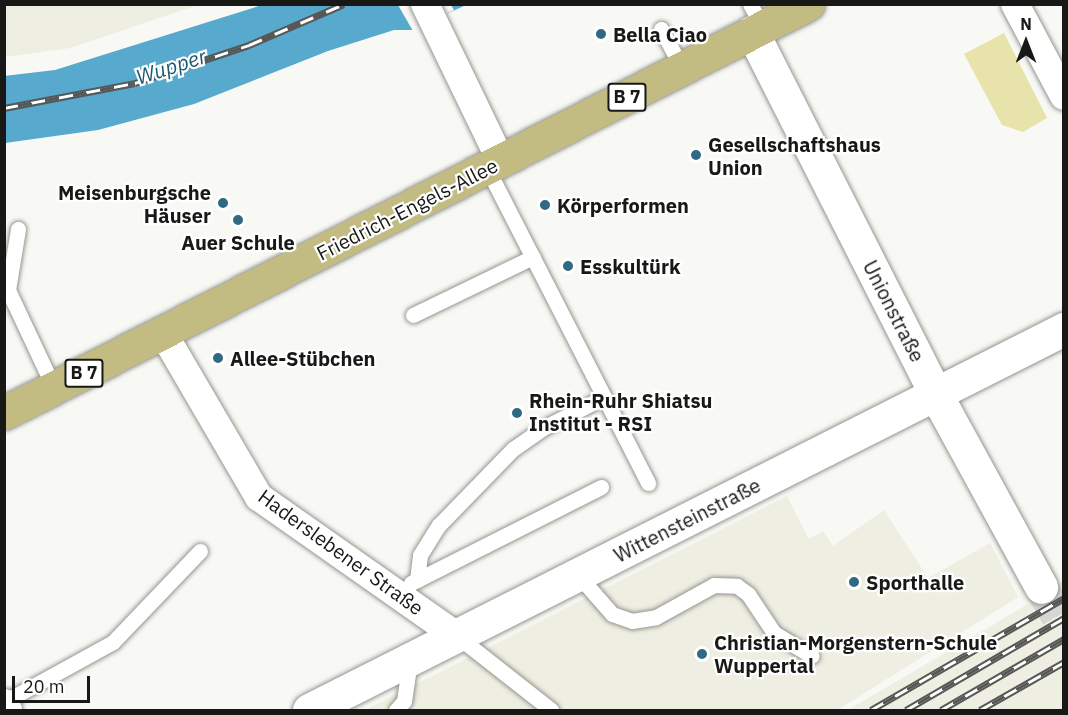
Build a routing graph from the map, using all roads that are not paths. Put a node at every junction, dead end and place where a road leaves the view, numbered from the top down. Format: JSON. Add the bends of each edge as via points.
{"nodes":[{"id":1,"x":808,"y":4,"type":"edge"},
{"id":2,"x":1015,"y":4,"type":"edge"},
{"id":3,"x":429,"y":13,"type":"edge"},
{"id":4,"x":755,"y":21,"type":"edge"},
{"id":5,"x":661,"y":29,"type":"dead end"},
{"id":6,"x":682,"y":68,"type":"junction"},
{"id":7,"x":1064,"y":96,"type":"edge"},
{"id":8,"x":494,"y":165,"type":"junction"},
{"id":9,"x":18,"y":229,"type":"dead end"},
{"id":10,"x":533,"y":257,"type":"junction"},
{"id":11,"x":413,"y":315,"type":"dead end"},
{"id":12,"x":1064,"y":329,"type":"edge"},
{"id":13,"x":163,"y":333,"type":"junction"},
{"id":14,"x":54,"y":388,"type":"junction"},
{"id":15,"x":935,"y":393,"type":"junction"},
{"id":16,"x":604,"y":397,"type":"junction"},
{"id":17,"x":4,"y":413,"type":"edge"},
{"id":18,"x":648,"y":483,"type":"dead end"},
{"id":19,"x":601,"y":487,"type":"dead end"},
{"id":20,"x":200,"y":551,"type":"dead end"},
{"id":21,"x":578,"y":575,"type":"junction"},
{"id":22,"x":406,"y":586,"type":"junction"},
{"id":23,"x":1041,"y":587,"type":"tunnel mouth"},
{"id":24,"x":457,"y":636,"type":"junction"},
{"id":25,"x":812,"y":656,"type":"dead end"},
{"id":26,"x":410,"y":661,"type":"junction"},
{"id":27,"x":4,"y":703,"type":"edge"},
{"id":28,"x":325,"y":707,"type":"edge"},
{"id":29,"x":8,"y":711,"type":"edge"},
{"id":30,"x":396,"y":711,"type":"edge"},
{"id":31,"x":551,"y":711,"type":"edge"}],
"edges":[{"from":1,"to":4,"type":"main road","name":"Friedrich-Engels-Allee","number":"B 7"},
{"from":2,"to":7,"type":"street"},
{"from":3,"to":8,"type":"street"},
{"from":4,"to":6,"type":"main road","name":"Friedrich-Engels-Allee","number":"B 7"},
{"from":4,"to":15,"type":"street","name":"Unionstraße"},
{"from":5,"to":6,"type":"lane"},
{"from":6,"to":8,"type":"main road","name":"Friedrich-Engels-Allee","number":"B 7"},
{"from":8,"to":10,"type":"lane"},
{"from":8,"to":13,"type":"main road","name":"Friedrich-Engels-Allee","number":"B 7"},
{"from":9,"to":14,"type":"lane","via":[[8,290]]},
{"from":10,"to":11,"type":"lane"},
{"from":10,"to":16,"type":"lane"},
{"from":12,"to":15,"type":"street","name":"Wittensteinstraße"},
{"from":13,"to":14,"type":"main road","name":"Friedrich-Engels-Allee","number":"B 7"},
{"from":13,"to":22,"type":"street","name":"Haderslebener Straße","via":[[259,497]]},
{"from":14,"to":17,"type":"main road","name":"Friedrich-Engels-Allee","number":"B 7"},
{"from":15,"to":21,"type":"street","name":"Wittensteinstraße"},
{"from":15,"to":23,"type":"street","name":"Unionstraße"},
{"from":16,"to":18,"type":"lane"},
{"from":16,"to":22,"type":"lane","via":[[543,428],[513,449],[439,525]]},
{"from":19,"to":22,"type":"lane"},
{"from":20,"to":27,"type":"lane","via":[[113,642]]},
{"from":21,"to":24,"type":"street","name":"Wittensteinstraße"},
{"from":21,"to":25,"type":"lane","via":[[612,614],[632,621],[656,617],[714,585],[736,586],[748,594],[774,633]]},
{"from":22,"to":24,"type":"street","name":"Haderslebener Straße"},
{"from":24,"to":26,"type":"street","name":"Wittensteinstraße"},
{"from":24,"to":31,"type":"lane"},
{"from":26,"to":28,"type":"street","name":"Wittensteinstraße"},
{"from":26,"to":30,"type":"lane","via":[[404,701]]},
{"from":27,"to":29,"type":"street"}]}
